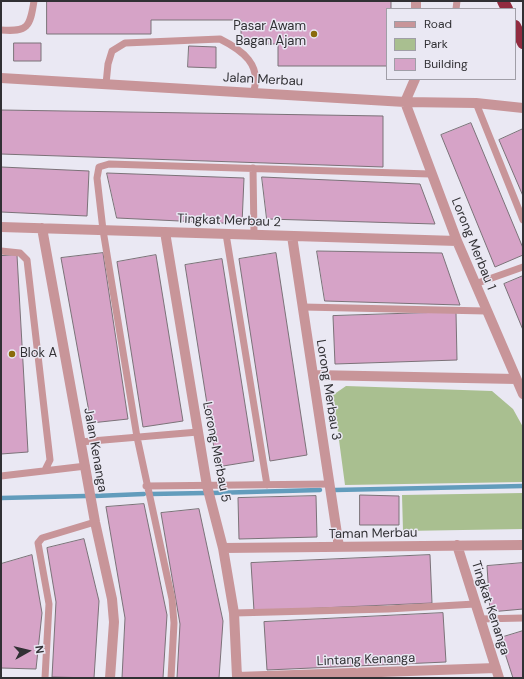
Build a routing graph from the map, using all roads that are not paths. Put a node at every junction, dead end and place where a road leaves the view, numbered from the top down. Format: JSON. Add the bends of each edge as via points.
{"nodes":[{"id":1,"x":34,"y":1,"type":"edge"},
{"id":2,"x":516,"y":28,"type":"edge"},
{"id":3,"x":1,"y":30,"type":"edge"},
{"id":4,"x":523,"y":43,"type":"edge"},
{"id":5,"x":1,"y":78,"type":"edge"},
{"id":6,"x":415,"y":80,"type":"edge"},
{"id":7,"x":106,"y":84,"type":"junction"},
{"id":8,"x":254,"y":93,"type":"junction"},
{"id":9,"x":405,"y":102,"type":"junction"},
{"id":10,"x":476,"y":103,"type":"junction"},
{"id":11,"x":523,"y":108,"type":"edge"},
{"id":12,"x":253,"y":168,"type":"junction"},
{"id":13,"x":430,"y":174,"type":"junction"},
{"id":14,"x":523,"y":220,"type":"edge"},
{"id":15,"x":1,"y":227,"type":"edge"},
{"id":16,"x":42,"y":228,"type":"junction"},
{"id":17,"x":103,"y":230,"type":"junction"},
{"id":18,"x":165,"y":232,"type":"junction"},
{"id":19,"x":226,"y":234,"type":"junction"},
{"id":20,"x":254,"y":235,"type":"junction"},
{"id":21,"x":292,"y":236,"type":"junction"},
{"id":22,"x":457,"y":241,"type":"junction"},
{"id":23,"x":1,"y":251,"type":"edge"},
{"id":24,"x":523,"y":267,"type":"edge"},
{"id":25,"x":475,"y":284,"type":"junction"},
{"id":26,"x":303,"y":307,"type":"junction"},
{"id":27,"x":486,"y":311,"type":"junction"},
{"id":28,"x":313,"y":375,"type":"junction"},
{"id":29,"x":516,"y":379,"type":"junction"},
{"id":30,"x":523,"y":394,"type":"edge"},
{"id":31,"x":198,"y":432,"type":"junction"},
{"id":32,"x":137,"y":437,"type":"junction"},
{"id":33,"x":80,"y":442,"type":"junction"},
{"id":34,"x":86,"y":466,"type":"junction"},
{"id":35,"x":45,"y":470,"type":"junction"},
{"id":36,"x":1,"y":476,"type":"edge"},
{"id":37,"x":329,"y":484,"type":"junction"},
{"id":38,"x":267,"y":485,"type":"junction"},
{"id":39,"x":146,"y":486,"type":"junction"},
{"id":40,"x":207,"y":486,"type":"junction"},
{"id":41,"x":95,"y":522,"type":"junction"},
{"id":42,"x":523,"y":544,"type":"edge"},
{"id":43,"x":457,"y":546,"type":"junction"},
{"id":44,"x":338,"y":547,"type":"junction"},
{"id":45,"x":223,"y":548,"type":"junction"},
{"id":46,"x":475,"y":604,"type":"junction"},
{"id":47,"x":234,"y":613,"type":"junction"},
{"id":48,"x":523,"y":618,"type":"edge"},
{"id":49,"x":480,"y":619,"type":"junction"},
{"id":50,"x":498,"y":673,"type":"edge"},
{"id":51,"x":357,"y":676,"type":"edge"},
{"id":52,"x":45,"y":678,"type":"edge"},
{"id":53,"x":110,"y":678,"type":"edge"},
{"id":54,"x":171,"y":678,"type":"edge"},
{"id":55,"x":237,"y":678,"type":"edge"}],
"edges":[{"from":1,"to":3,"type":"lane","via":[[30,23],[25,29]]},
{"from":2,"to":4,"type":"highway"},
{"from":5,"to":7,"type":"street","name":"Jalan Merbau"},
{"from":6,"to":9,"type":"street"},
{"from":7,"to":8,"type":"street","name":"Jalan Merbau"},
{"from":7,"to":8,"type":"lane","via":[[112,51],[125,43],[220,39],[251,62],[256,76]]},
{"from":8,"to":9,"type":"street","name":"Jalan Merbau"},
{"from":9,"to":10,"type":"street","name":"Jalan Merbau"},
{"from":9,"to":13,"type":"street","name":"Lorong Merbau 1"},
{"from":10,"to":11,"type":"street","name":"Jalan Merbau"},
{"from":10,"to":14,"type":"lane"},
{"from":12,"to":13,"type":"lane"},
{"from":12,"to":17,"type":"lane","via":[[109,164],[99,167],[97,178]]},
{"from":12,"to":20,"type":"lane"},
{"from":13,"to":22,"type":"street","name":"Lorong Merbau 1"},
{"from":15,"to":16,"type":"street","name":"Tingkat Merbau 2"},
{"from":16,"to":17,"type":"street","name":"Tingkat Merbau 2"},
{"from":16,"to":33,"type":"street","name":"Jalan Kenanga"},
{"from":17,"to":18,"type":"street","name":"Tingkat Merbau 2"},
{"from":17,"to":32,"type":"lane"},
{"from":18,"to":19,"type":"street","name":"Tingkat Merbau 2"},
{"from":18,"to":31,"type":"street","name":"Lorong Merbau 5"},
{"from":19,"to":20,"type":"street","name":"Tingkat Merbau 2"},
{"from":19,"to":38,"type":"lane"},
{"from":20,"to":21,"type":"street","name":"Tingkat Merbau 2"},
{"from":21,"to":22,"type":"street","name":"Tingkat Merbau 2"},
{"from":21,"to":26,"type":"street","name":"Lorong Merbau 3"},
{"from":22,"to":25,"type":"street","name":"Lorong Merbau 1"},
{"from":23,"to":35,"type":"lane","via":[[20,253],[27,260],[50,460]]},
{"from":24,"to":25,"type":"lane"},
{"from":25,"to":27,"type":"street","name":"Lorong Merbau 1"},
{"from":26,"to":27,"type":"lane"},
{"from":26,"to":28,"type":"street","name":"Lorong Merbau 3"},
{"from":27,"to":29,"type":"street","name":"Lorong Merbau 1"},
{"from":28,"to":29,"type":"street"},
{"from":28,"to":37,"type":"street","name":"Lorong Merbau 3"},
{"from":29,"to":30,"type":"street","name":"Lorong Merbau 1"},
{"from":31,"to":32,"type":"lane"},
{"from":31,"to":40,"type":"street","name":"Lorong Merbau 5"},
{"from":32,"to":33,"type":"lane"},
{"from":32,"to":39,"type":"lane"},
{"from":33,"to":34,"type":"street","name":"Jalan Kenanga"},
{"from":34,"to":35,"type":"lane"},
{"from":34,"to":41,"type":"street","name":"Jalan Kenanga"},
{"from":35,"to":36,"type":"lane"},
{"from":37,"to":38,"type":"lane"},
{"from":37,"to":44,"type":"street","name":"Lorong Merbau 3"},
{"from":38,"to":40,"type":"lane"},
{"from":39,"to":40,"type":"lane"},
{"from":39,"to":54,"type":"lane","via":[[172,599],[174,623]]},
{"from":40,"to":45,"type":"street","name":"Lorong Merbau 5"},
{"from":41,"to":52,"type":"lane","via":[[42,538],[38,543],[49,604]]},
{"from":41,"to":53,"type":"street","name":"Jalan Kenanga","via":[[112,599],[114,622]]},
{"from":42,"to":43,"type":"street","name":"Taman Merbau"},
{"from":43,"to":44,"type":"street","name":"Taman Merbau"},
{"from":43,"to":46,"type":"street","name":"Tingkat Kenanga"},
{"from":44,"to":45,"type":"street","name":"Taman Merbau"},
{"from":45,"to":47,"type":"street","name":"Lorong Merbau 5"},
{"from":46,"to":47,"type":"lane"},
{"from":46,"to":49,"type":"street","name":"Tingkat Kenanga"},
{"from":47,"to":55,"type":"street","name":"Lorong Merbau 5"},
{"from":48,"to":49,"type":"lane"},
{"from":49,"to":50,"type":"street","name":"Tingkat Kenanga"},
{"from":50,"to":51,"type":"street","name":"Lintang Kenanga"},
{"from":51,"to":55,"type":"street","name":"Lintang Kenanga"}]}
